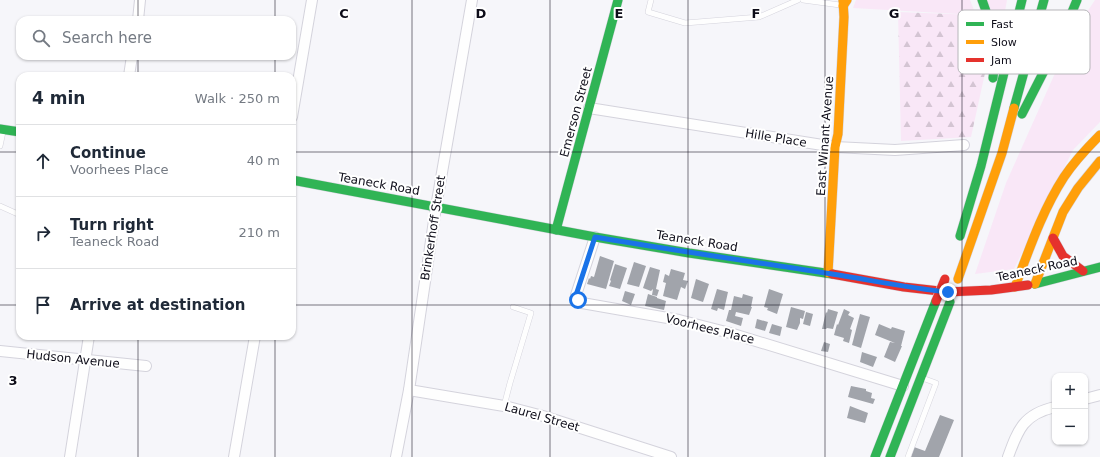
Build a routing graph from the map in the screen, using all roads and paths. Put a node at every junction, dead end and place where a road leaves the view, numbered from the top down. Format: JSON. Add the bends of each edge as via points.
{"nodes":[{"id":1,"x":140,"y":0,"type":"edge"},
{"id":2,"x":312,"y":0,"type":"edge"},
{"id":3,"x":472,"y":0,"type":"edge"},
{"id":4,"x":618,"y":0,"type":"edge"},
{"id":5,"x":651,"y":0,"type":"edge"},
{"id":6,"x":798,"y":0,"type":"edge"},
{"id":7,"x":803,"y":0,"type":"edge"},
{"id":8,"x":982,"y":0,"type":"edge"},
{"id":9,"x":1022,"y":0,"type":"edge"},
{"id":10,"x":1044,"y":0,"type":"edge"},
{"id":11,"x":1077,"y":0,"type":"edge"},
{"id":12,"x":1085,"y":0,"type":"edge"},
{"id":13,"x":844,"y":2,"type":"edge"},
{"id":14,"x":986,"y":10,"type":"edge"},
{"id":15,"x":1020,"y":10,"type":"edge"},
{"id":16,"x":1041,"y":10,"type":"edge"},
{"id":17,"x":1073,"y":10,"type":"edge"},
{"id":18,"x":1079,"y":10,"type":"edge"},
{"id":19,"x":138,"y":16,"type":"edge"},
{"id":20,"x":131,"y":60,"type":"edge"},
{"id":21,"x":130,"y":72,"type":"edge"},
{"id":22,"x":993,"y":74,"type":"edge"},
{"id":23,"x":1004,"y":74,"type":"edge"},
{"id":24,"x":1024,"y":74,"type":"edge"},
{"id":25,"x":1043,"y":74,"type":"edge"},
{"id":26,"x":296,"y":94,"type":"edge"},
{"id":27,"x":590,"y":108,"type":"junction"},
{"id":28,"x":2,"y":129,"type":"edge"},
{"id":29,"x":16,"y":131,"type":"edge"},
{"id":30,"x":989,"y":134,"type":"junction"},
{"id":31,"x":1100,"y":135,"type":"edge"},
{"id":32,"x":964,"y":145,"type":"dead end"},
{"id":33,"x":0,"y":146,"type":"edge"},
{"id":34,"x":835,"y":147,"type":"junction"},
{"id":35,"x":1002,"y":153,"type":"junction"},
{"id":36,"x":1100,"y":162,"type":"edge"},
{"id":37,"x":296,"y":181,"type":"edge"},
{"id":38,"x":0,"y":206,"type":"edge"},
{"id":39,"x":436,"y":207,"type":"junction"},
{"id":40,"x":16,"y":213,"type":"edge"},
{"id":41,"x":556,"y":230,"type":"junction"},
{"id":42,"x":595,"y":237,"type":"junction"},
{"id":43,"x":1053,"y":238,"type":"junction"},
{"id":44,"x":957,"y":245,"type":"dead end"},
{"id":45,"x":1100,"y":267,"type":"edge"},
{"id":46,"x":1083,"y":272,"type":"junction"},
{"id":47,"x":828,"y":273,"type":"junction"},
{"id":48,"x":946,"y":275,"type":"dead end"},
{"id":49,"x":1035,"y":284,"type":"junction"},
{"id":50,"x":1015,"y":288,"type":"junction"},
{"id":51,"x":513,"y":308,"type":"dead end"},
{"id":52,"x":88,"y":340,"type":"edge"},
{"id":53,"x":254,"y":340,"type":"edge"},
{"id":54,"x":0,"y":351,"type":"edge"},
{"id":55,"x":85,"y":360,"type":"junction"},
{"id":56,"x":146,"y":366,"type":"dead end"},
{"id":57,"x":921,"y":378,"type":"junction"},
{"id":58,"x":903,"y":386,"type":"junction"},
{"id":59,"x":409,"y":390,"type":"junction"},
{"id":60,"x":1100,"y":395,"type":"edge"},
{"id":61,"x":1088,"y":398,"type":"edge"},
{"id":62,"x":504,"y":406,"type":"junction"},
{"id":63,"x":1052,"y":408,"type":"edge"},
{"id":64,"x":904,"y":451,"type":"edge"},
{"id":65,"x":70,"y":457,"type":"edge"},
{"id":66,"x":234,"y":457,"type":"edge"},
{"id":67,"x":396,"y":457,"type":"edge"},
{"id":68,"x":671,"y":457,"type":"edge"},
{"id":69,"x":875,"y":457,"type":"edge"},
{"id":70,"x":890,"y":457,"type":"edge"},
{"id":71,"x":1008,"y":457,"type":"edge"}],
"edges":[{"from":1,"to":19,"type":"street"},
{"from":2,"to":26,"type":"street"},
{"from":3,"to":39,"type":"street","name":"Brinkerhoff Street"},
{"from":4,"to":27,"type":"main road","name":"Emerson Street"},
{"from":5,"to":6,"type":"lane","via":[[648,12],[685,23],[759,17]]},
{"from":7,"to":13,"type":"lane"},
{"from":8,"to":14,"type":"main road"},
{"from":9,"to":15,"type":"main road"},
{"from":10,"to":16,"type":"main road"},
{"from":11,"to":17,"type":"main road"},
{"from":12,"to":18,"type":"main road"},
{"from":13,"to":34,"type":"main road","name":"East Winant Avenue","via":[[838,134]]},
{"from":20,"to":21,"type":"street"},
{"from":22,"to":30,"type":"main road"},
{"from":23,"to":30,"type":"main road"},
{"from":24,"to":35,"type":"main road"},
{"from":25,"to":35,"type":"main road"},
{"from":27,"to":34,"type":"street","name":"Hille Place"},
{"from":27,"to":41,"type":"main road","name":"Emerson Street"},
{"from":28,"to":29,"type":"main road"},
{"from":28,"to":33,"type":"lane"},
{"from":30,"to":44,"type":"main road"},
{"from":31,"to":50,"type":"main road","via":[[1078,158],[1057,189]]},
{"from":32,"to":34,"type":"street","name":"Hille Place","via":[[895,150]]},
{"from":34,"to":47,"type":"main road","name":"East Winant Avenue"},
{"from":35,"to":57,"type":"main road"},
{"from":36,"to":43,"type":"main road","via":[[1070,198]]},
{"from":37,"to":39,"type":"main road","name":"Teaneck Road"},
{"from":38,"to":40,"type":"lane"},
{"from":39,"to":41,"type":"main road","name":"Teaneck Road"},
{"from":39,"to":59,"type":"street","name":"Brinkerhoff Street"},
{"from":41,"to":42,"type":"main road","name":"Teaneck Road"},
{"from":42,"to":47,"type":"main road","name":"Teaneck Road"},
{"from":42,"to":58,"type":"street","name":"Voorhees Place","via":[[576,295],[582,303],[679,320],[730,333]]},
{"from":43,"to":46,"type":"main road","via":[[1063,256]]},
{"from":43,"to":49,"type":"main road"},
{"from":45,"to":46,"type":"main road","name":"Teaneck Road"},
{"from":46,"to":49,"type":"main road","name":"Teaneck Road"},
{"from":47,"to":50,"type":"main road","name":"Teaneck Road","via":[[948,292]]},
{"from":48,"to":58,"type":"main road","bridge":true},
{"from":49,"to":50,"type":"main road","name":"Teaneck Road"},
{"from":51,"to":62,"type":"lane","via":[[531,313]]},
{"from":52,"to":55,"type":"street"},
{"from":53,"to":66,"type":"street"},
{"from":54,"to":55,"type":"street","name":"Hudson Avenue"},
{"from":55,"to":56,"type":"street","name":"Hudson Avenue"},
{"from":55,"to":65,"type":"street"},
{"from":57,"to":64,"type":"main road"},
{"from":57,"to":64,"type":"lane","via":[[936,383]]},
{"from":58,"to":69,"type":"main road"},
{"from":59,"to":62,"type":"street","name":"Laurel Street"},
{"from":59,"to":67,"type":"street","name":"Brinkerhoff Street"},
{"from":60,"to":61,"type":"street"},
{"from":62,"to":68,"type":"street","name":"Laurel Street"},
{"from":63,"to":71,"type":"street","via":[[1042,410],[1023,424]]},
{"from":64,"to":70,"type":"main road"}]}
